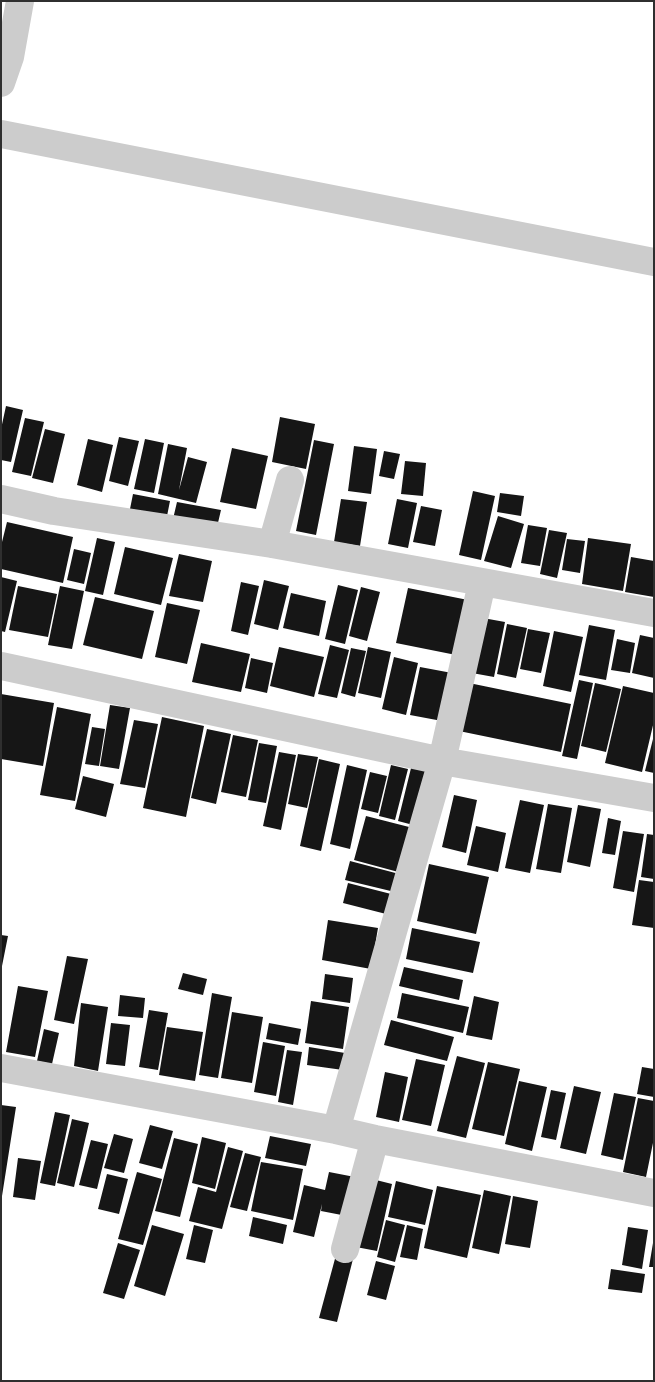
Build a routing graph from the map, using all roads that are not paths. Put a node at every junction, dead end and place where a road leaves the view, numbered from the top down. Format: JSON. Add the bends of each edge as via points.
{"nodes":[{"id":1,"x":20,"y":1,"type":"edge"},
{"id":2,"x":1,"y":83,"type":"edge"},
{"id":3,"x":1,"y":134,"type":"edge"},
{"id":4,"x":654,"y":262,"type":"edge"},
{"id":5,"x":290,"y":480,"type":"dead end"},
{"id":6,"x":1,"y":499,"type":"edge"},
{"id":7,"x":272,"y":544,"type":"junction"},
{"id":8,"x":482,"y":583,"type":"junction"},
{"id":9,"x":654,"y":613,"type":"edge"},
{"id":10,"x":1,"y":666,"type":"edge"},
{"id":11,"x":442,"y":761,"type":"junction"},
{"id":12,"x":654,"y":798,"type":"edge"},
{"id":13,"x":1,"y":1068,"type":"edge"},
{"id":14,"x":336,"y":1130,"type":"junction"},
{"id":15,"x":375,"y":1139,"type":"junction"},
{"id":16,"x":654,"y":1193,"type":"edge"},
{"id":17,"x":345,"y":1249,"type":"dead end"}],
"edges":[{"from":1,"to":2,"type":"street","via":[[10,57]]},
{"from":3,"to":4,"type":"street"},
{"from":5,"to":7,"type":"street"},
{"from":6,"to":7,"type":"street","via":[[54,511]]},
{"from":7,"to":8,"type":"street"},
{"from":8,"to":9,"type":"street"},
{"from":8,"to":11,"type":"street"},
{"from":10,"to":11,"type":"street"},
{"from":11,"to":12,"type":"street"},
{"from":11,"to":14,"type":"street"},
{"from":13,"to":14,"type":"street"},
{"from":14,"to":15,"type":"street"},
{"from":15,"to":16,"type":"street"},
{"from":15,"to":17,"type":"street"}]}
